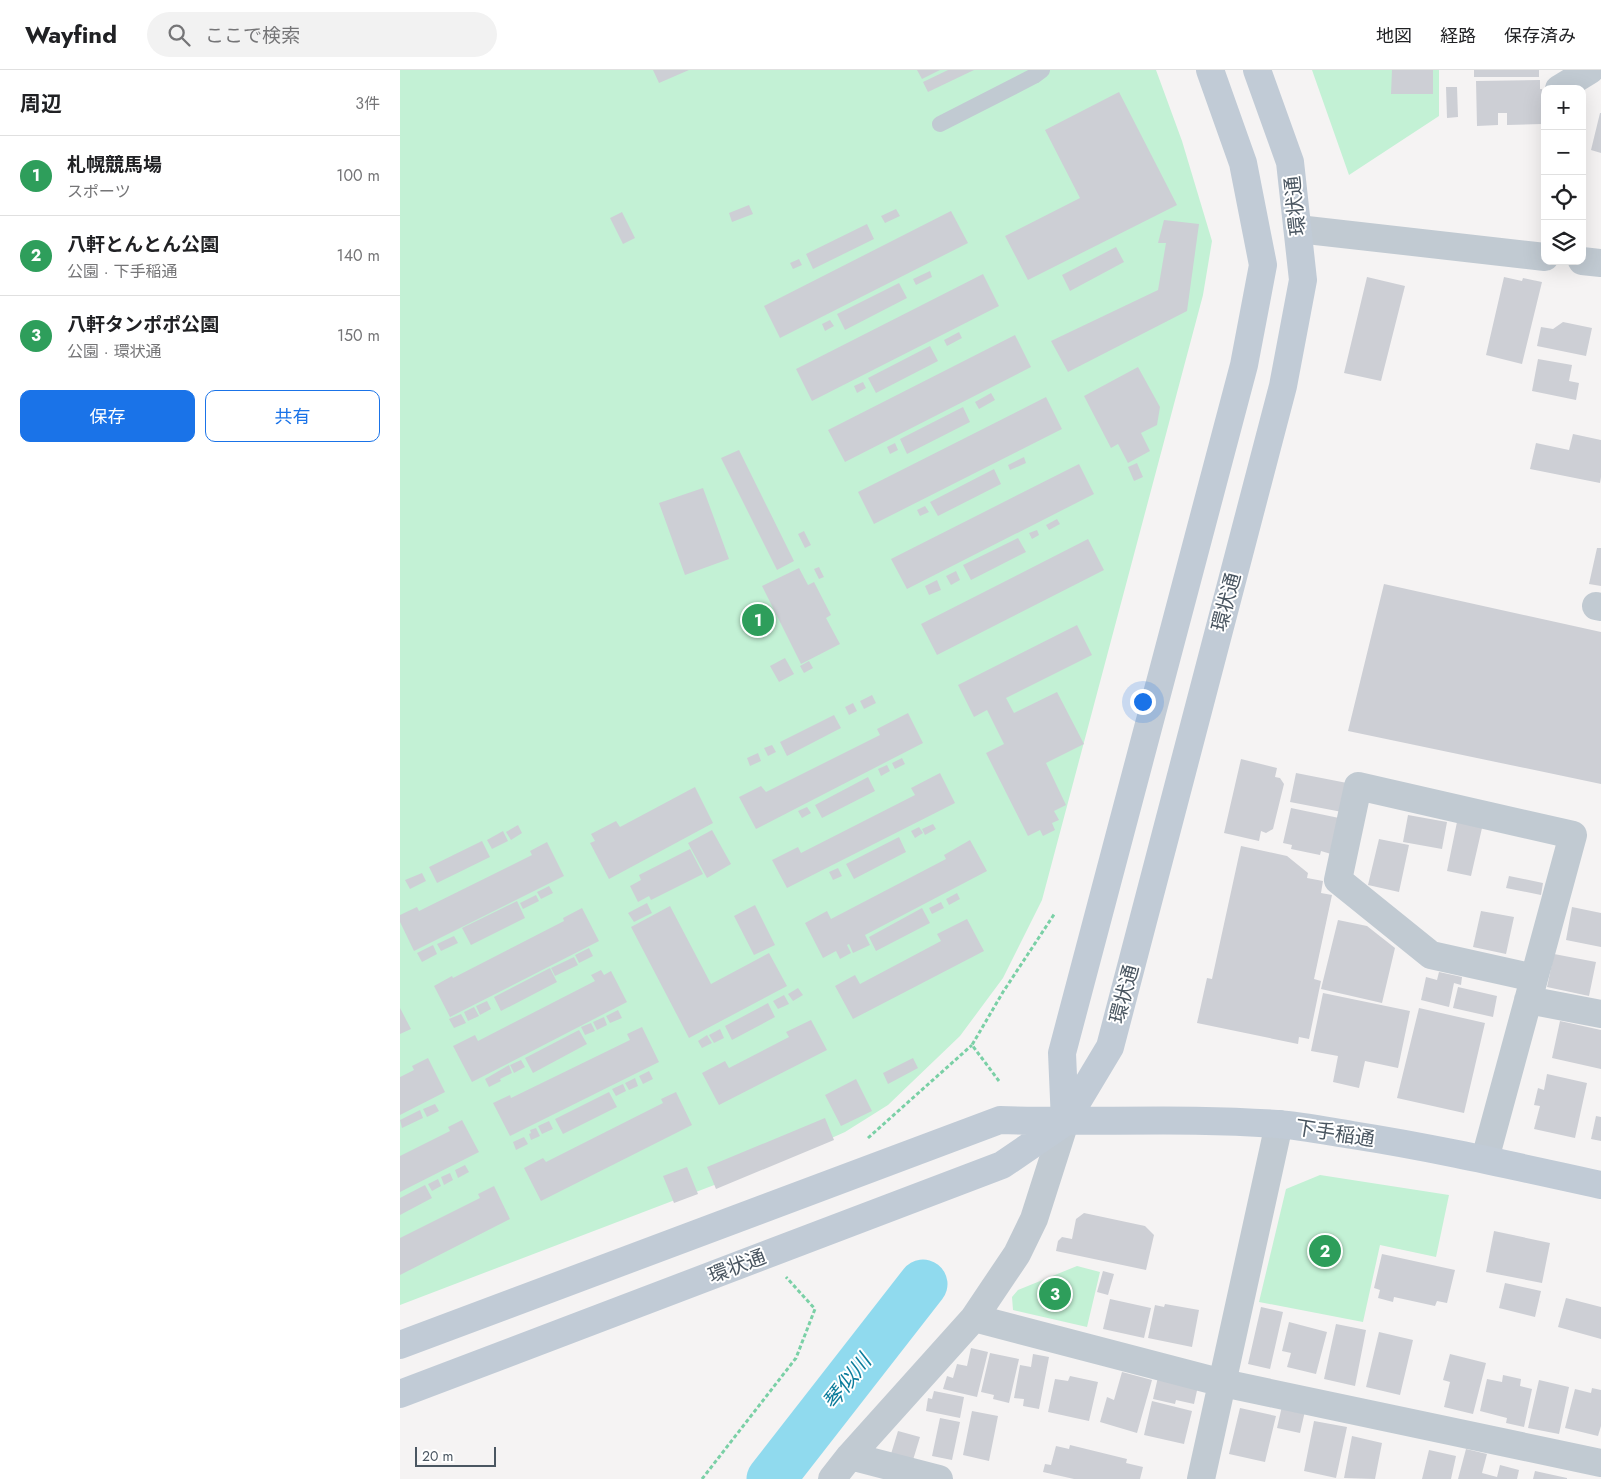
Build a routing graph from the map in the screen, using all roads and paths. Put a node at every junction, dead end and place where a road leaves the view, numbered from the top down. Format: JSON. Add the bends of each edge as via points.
{"nodes":[{"id":1,"x":1042,"y":70,"type":"edge"},
{"id":2,"x":1210,"y":70,"type":"edge"},
{"id":3,"x":1257,"y":70,"type":"edge"},
{"id":4,"x":1590,"y":70,"type":"edge"},
{"id":5,"x":1566,"y":85,"type":"edge"},
{"id":6,"x":940,"y":124,"type":"dead end"},
{"id":7,"x":1298,"y":229,"type":"junction"},
{"id":8,"x":1541,"y":257,"type":"edge"},
{"id":9,"x":1055,"y":913,"type":"dead end"},
{"id":10,"x":1531,"y":989,"type":"junction"},
{"id":11,"x":1601,"y":1014,"type":"edge"},
{"id":12,"x":972,"y":1045,"type":"junction"},
{"id":13,"x":999,"y":1081,"type":"dead end"},
{"id":14,"x":1065,"y":1122,"type":"junction"},
{"id":15,"x":1279,"y":1124,"type":"junction"},
{"id":16,"x":867,"y":1139,"type":"dead end"},
{"id":17,"x":1485,"y":1159,"type":"junction"},
{"id":18,"x":1601,"y":1185,"type":"edge"},
{"id":19,"x":785,"y":1277,"type":"dead end"},
{"id":20,"x":974,"y":1318,"type":"junction"},
{"id":21,"x":400,"y":1346,"type":"edge"},
{"id":22,"x":1223,"y":1383,"type":"junction"},
{"id":23,"x":400,"y":1394,"type":"edge"},
{"id":24,"x":850,"y":1456,"type":"junction"},
{"id":25,"x":1601,"y":1463,"type":"edge"},
{"id":26,"x":702,"y":1479,"type":"edge"},
{"id":27,"x":832,"y":1479,"type":"edge"},
{"id":28,"x":939,"y":1479,"type":"edge"},
{"id":29,"x":1201,"y":1479,"type":"edge"}],
"edges":[{"from":1,"to":6,"type":"lane"},
{"from":2,"to":14,"type":"street","name":"環状通","via":[[1244,163],[1263,265],[1244,365],[1062,1053]]},
{"from":3,"to":7,"type":"street","name":"環状通","via":[[1290,162]]},
{"from":4,"to":5,"type":"street"},
{"from":7,"to":8,"type":"street"},
{"from":7,"to":14,"type":"street","name":"環状通","via":[[1303,280],[1283,386],[1110,1047]]},
{"from":9,"to":12,"type":"path"},
{"from":10,"to":10,"type":"street","via":[[1573,835],[1358,786],[1338,880],[1431,955]]},
{"from":10,"to":11,"type":"street"},
{"from":10,"to":17,"type":"street"},
{"from":12,"to":13,"type":"path"},
{"from":12,"to":16,"type":"path"},
{"from":14,"to":15,"type":"street","name":"下手稲通"},
{"from":14,"to":20,"type":"street","via":[[1034,1219],[1016,1254]]},
{"from":14,"to":21,"type":"street","via":[[1000,1120]]},
{"from":14,"to":23,"type":"street","name":"環状通","via":[[1002,1165]]},
{"from":15,"to":17,"type":"street","name":"下手稲通"},
{"from":15,"to":22,"type":"street"},
{"from":17,"to":18,"type":"street","name":"下手稲通"},
{"from":19,"to":26,"type":"path","via":[[815,1309],[796,1358]]},
{"from":20,"to":22,"type":"street"},
{"from":20,"to":24,"type":"street"},
{"from":22,"to":25,"type":"street"},
{"from":22,"to":29,"type":"street"},
{"from":24,"to":27,"type":"street"},
{"from":24,"to":28,"type":"street"}]}
